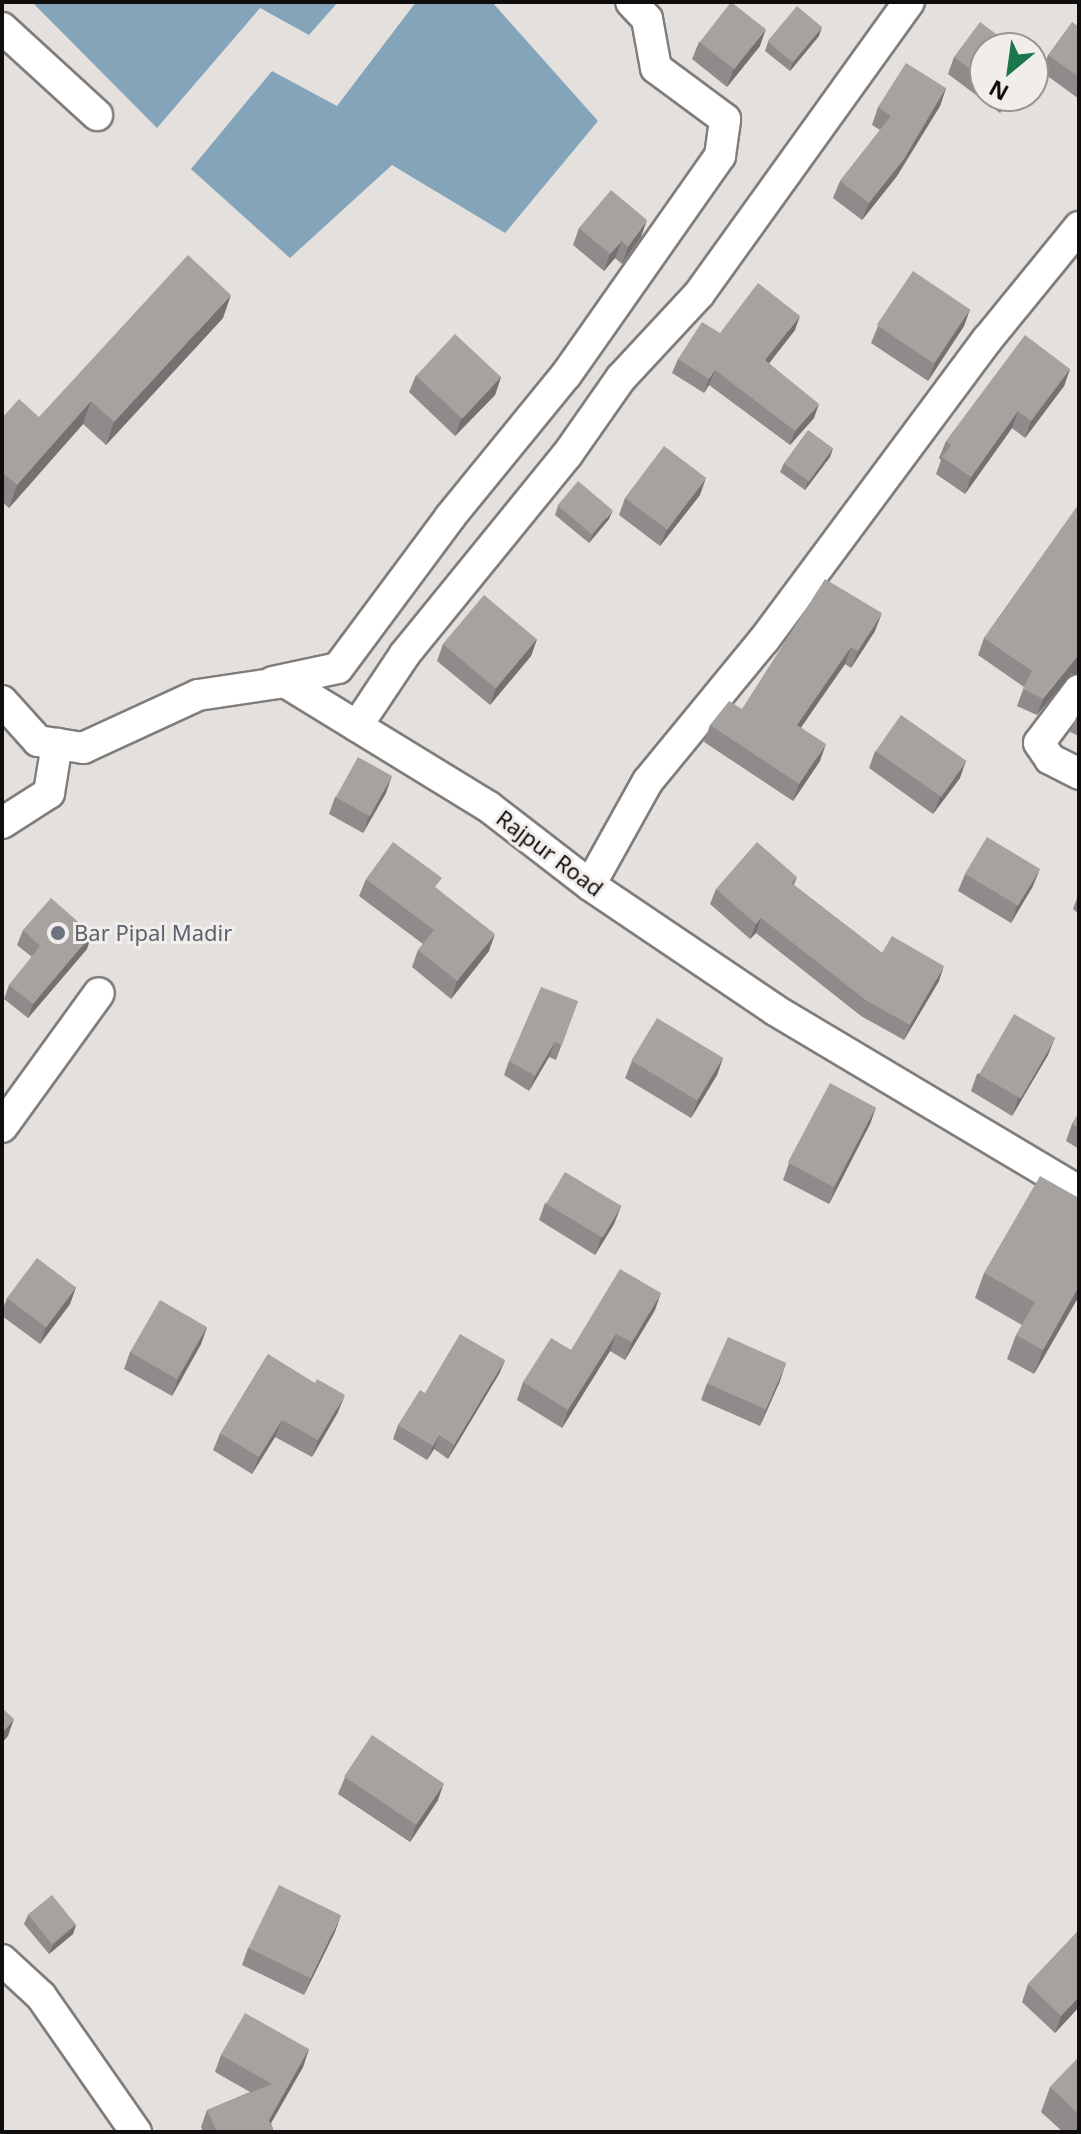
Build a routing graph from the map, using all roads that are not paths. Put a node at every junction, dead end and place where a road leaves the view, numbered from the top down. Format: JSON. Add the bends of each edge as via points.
{"nodes":[{"id":1,"x":631,"y":2,"type":"edge"},
{"id":2,"x":909,"y":2,"type":"edge"},
{"id":3,"x":2,"y":28,"type":"edge"},
{"id":4,"x":97,"y":115,"type":"dead end"},
{"id":5,"x":1079,"y":227,"type":"edge"},
{"id":6,"x":256,"y":686,"type":"junction"},
{"id":7,"x":1079,"y":690,"type":"edge"},
{"id":8,"x":2,"y":701,"type":"edge"},
{"id":9,"x":357,"y":726,"type":"junction"},
{"id":10,"x":57,"y":744,"type":"junction"},
{"id":11,"x":1079,"y":774,"type":"edge"},
{"id":12,"x":2,"y":823,"type":"edge"},
{"id":13,"x":590,"y":885,"type":"junction"},
{"id":14,"x":99,"y":993,"type":"dead end"},
{"id":15,"x":2,"y":1127,"type":"edge"},
{"id":16,"x":1079,"y":1191,"type":"edge"},
{"id":17,"x":2,"y":1960,"type":"edge"},
{"id":18,"x":136,"y":2132,"type":"edge"}],
"edges":[{"from":1,"to":6,"type":"street","via":[[647,19],[656,68],[725,119],[720,156],[583,352],[338,668]]},
{"from":2,"to":9,"type":"street","via":[[699,294],[621,378],[567,455],[405,654]]},
{"from":3,"to":4,"type":"street"},
{"from":5,"to":13,"type":"street","via":[[987,340],[764,640],[648,781]]},
{"from":6,"to":9,"type":"street","name":"Rajpur Road","via":[[285,682]]},
{"from":6,"to":10,"type":"street","name":"Rajpur Road","via":[[198,695],[83,748]]},
{"from":7,"to":11,"type":"street","via":[[1039,743],[1050,759]]},
{"from":8,"to":10,"type":"street","via":[[38,741]]},
{"from":9,"to":13,"type":"street","name":"Rajpur Road","via":[[489,807]]},
{"from":10,"to":12,"type":"street","via":[[49,793]]},
{"from":13,"to":16,"type":"street","name":"Rajpur Road","via":[[775,1010]]},
{"from":14,"to":15,"type":"street"},
{"from":17,"to":18,"type":"street","via":[[41,1996]]}]}
